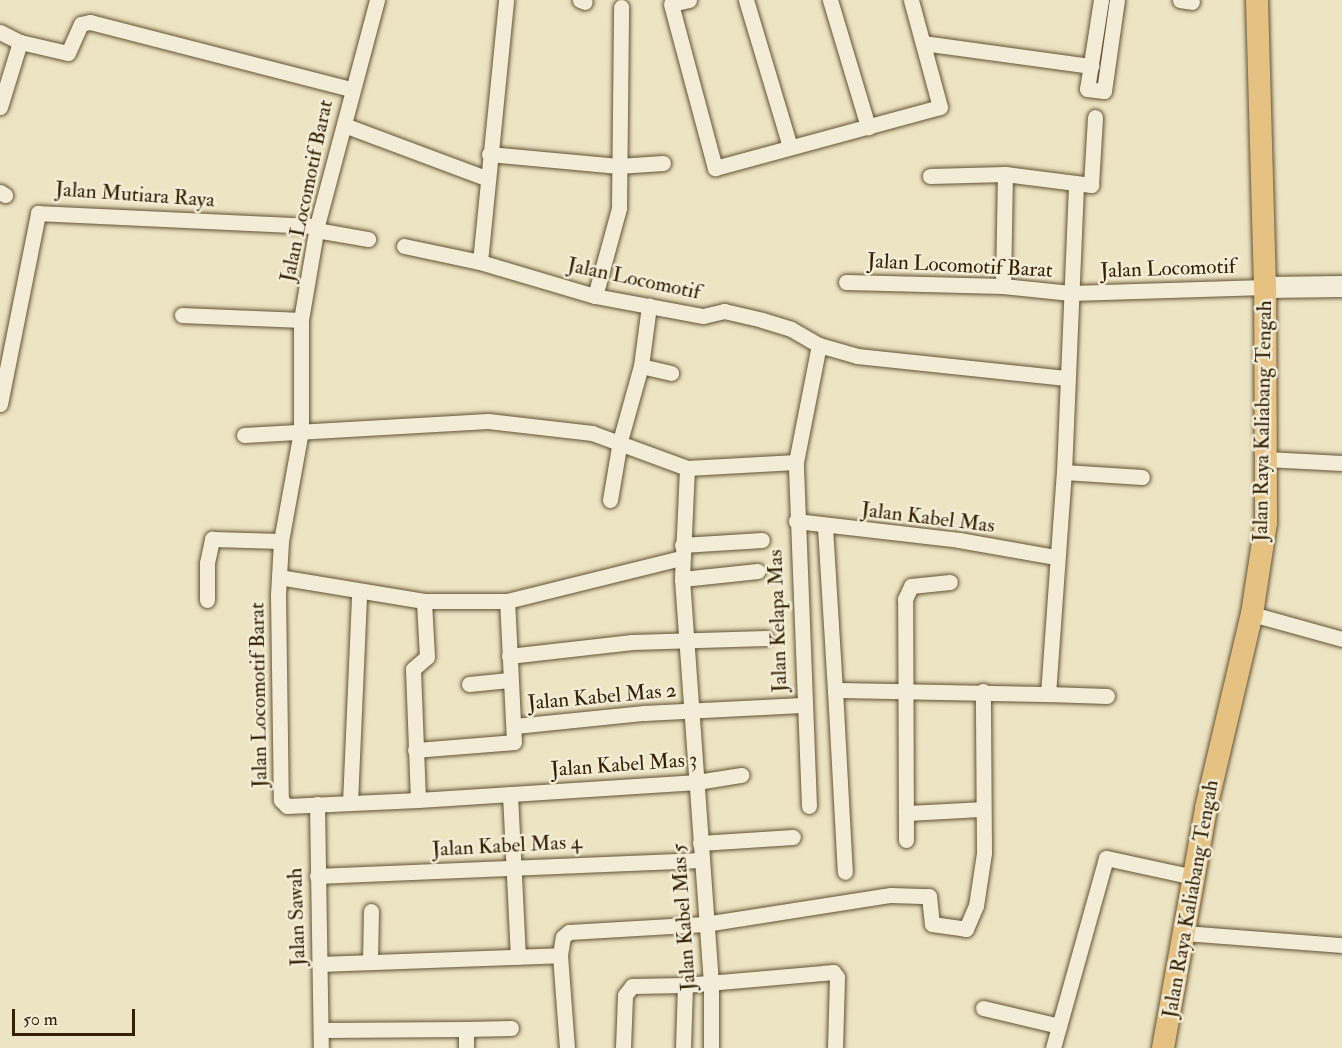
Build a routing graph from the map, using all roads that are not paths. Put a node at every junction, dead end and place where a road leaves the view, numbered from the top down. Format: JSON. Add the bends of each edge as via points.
{"nodes":[{"id":1,"x":377,"y":0,"type":"edge"},
{"id":2,"x":506,"y":0,"type":"edge"},
{"id":3,"x":688,"y":0,"type":"edge"},
{"id":4,"x":746,"y":0,"type":"edge"},
{"id":5,"x":830,"y":0,"type":"edge"},
{"id":6,"x":911,"y":0,"type":"edge"},
{"id":7,"x":1101,"y":0,"type":"edge"},
{"id":8,"x":1117,"y":0,"type":"edge"},
{"id":9,"x":1257,"y":0,"type":"edge"},
{"id":10,"x":621,"y":7,"type":"dead end"},
{"id":11,"x":0,"y":32,"type":"edge"},
{"id":12,"x":21,"y":42,"type":"junction"},
{"id":13,"x":923,"y":43,"type":"junction"},
{"id":14,"x":1090,"y":66,"type":"junction"},
{"id":15,"x":351,"y":89,"type":"junction"},
{"id":16,"x":0,"y":107,"type":"edge"},
{"id":17,"x":1095,"y":117,"type":"dead end"},
{"id":18,"x":344,"y":126,"type":"junction"},
{"id":19,"x":868,"y":127,"type":"junction"},
{"id":20,"x":790,"y":147,"type":"junction"},
{"id":21,"x":489,"y":154,"type":"junction"},
{"id":22,"x":663,"y":163,"type":"dead end"},
{"id":23,"x":618,"y":166,"type":"junction"},
{"id":24,"x":1005,"y":174,"type":"junction"},
{"id":25,"x":930,"y":176,"type":"dead end"},
{"id":26,"x":486,"y":178,"type":"junction"},
{"id":27,"x":1076,"y":184,"type":"junction"},
{"id":28,"x":316,"y":228,"type":"junction"},
{"id":29,"x":368,"y":239,"type":"dead end"},
{"id":30,"x":404,"y":246,"type":"dead end"},
{"id":31,"x":480,"y":262,"type":"junction"},
{"id":32,"x":846,"y":282,"type":"dead end"},
{"id":33,"x":1004,"y":286,"type":"junction"},
{"id":34,"x":1342,"y":286,"type":"edge"},
{"id":35,"x":1265,"y":287,"type":"junction"},
{"id":36,"x":1071,"y":293,"type":"junction"},
{"id":37,"x":595,"y":296,"type":"junction"},
{"id":38,"x":649,"y":306,"type":"junction"},
{"id":39,"x":182,"y":315,"type":"dead end"},
{"id":40,"x":301,"y":320,"type":"junction"},
{"id":41,"x":819,"y":345,"type":"junction"},
{"id":42,"x":641,"y":366,"type":"junction"},
{"id":43,"x":671,"y":373,"type":"dead end"},
{"id":44,"x":1066,"y":378,"type":"junction"},
{"id":45,"x":0,"y":404,"type":"edge"},
{"id":46,"x":301,"y":431,"type":"junction"},
{"id":47,"x":244,"y":435,"type":"dead end"},
{"id":48,"x":620,"y":441,"type":"junction"},
{"id":49,"x":1266,"y":459,"type":"junction"},
{"id":50,"x":796,"y":462,"type":"junction"},
{"id":51,"x":1342,"y":463,"type":"edge"},
{"id":52,"x":687,"y":468,"type":"junction"},
{"id":53,"x":1064,"y":472,"type":"junction"},
{"id":54,"x":1142,"y":477,"type":"dead end"},
{"id":55,"x":610,"y":500,"type":"dead end"},
{"id":56,"x":796,"y":521,"type":"junction"},
{"id":57,"x":825,"y":527,"type":"junction"},
{"id":58,"x":762,"y":540,"type":"dead end"},
{"id":59,"x":282,"y":541,"type":"junction"},
{"id":60,"x":682,"y":551,"type":"junction"},
{"id":61,"x":1055,"y":557,"type":"junction"},
{"id":62,"x":758,"y":572,"type":"dead end"},
{"id":63,"x":279,"y":577,"type":"junction"},
{"id":64,"x":682,"y":579,"type":"junction"},
{"id":65,"x":950,"y":582,"type":"dead end"},
{"id":66,"x":359,"y":593,"type":"junction"},
{"id":67,"x":207,"y":600,"type":"dead end"},
{"id":68,"x":424,"y":601,"type":"junction"},
{"id":69,"x":507,"y":601,"type":"junction"},
{"id":70,"x":1252,"y":614,"type":"junction"},
{"id":71,"x":766,"y":638,"type":"dead end"},
{"id":72,"x":1342,"y":639,"type":"edge"},
{"id":73,"x":685,"y":642,"type":"junction"},
{"id":74,"x":509,"y":656,"type":"junction"},
{"id":75,"x":509,"y":680,"type":"junction"},
{"id":76,"x":469,"y":684,"type":"dead end"},
{"id":77,"x":906,"y":688,"type":"junction"},
{"id":78,"x":835,"y":690,"type":"junction"},
{"id":79,"x":982,"y":691,"type":"junction"},
{"id":80,"x":1048,"y":694,"type":"junction"},
{"id":81,"x":1107,"y":696,"type":"dead end"},
{"id":82,"x":802,"y":705,"type":"junction"},
{"id":83,"x":692,"y":710,"type":"junction"},
{"id":84,"x":515,"y":726,"type":"junction"},
{"id":85,"x":415,"y":750,"type":"junction"},
{"id":86,"x":741,"y":775,"type":"dead end"},
{"id":87,"x":696,"y":782,"type":"junction"},
{"id":88,"x":510,"y":794,"type":"junction"},
{"id":89,"x":418,"y":800,"type":"junction"},
{"id":90,"x":350,"y":803,"type":"junction"},
{"id":91,"x":317,"y":804,"type":"junction"},
{"id":92,"x":809,"y":806,"type":"dead end"},
{"id":93,"x":982,"y":808,"type":"junction"},
{"id":94,"x":906,"y":813,"type":"junction"},
{"id":95,"x":793,"y":837,"type":"dead end"},
{"id":96,"x":906,"y":840,"type":"dead end"},
{"id":97,"x":700,"y":843,"type":"junction"},
{"id":98,"x":700,"y":860,"type":"junction"},
{"id":99,"x":511,"y":867,"type":"junction"},
{"id":100,"x":844,"y":872,"type":"dead end"},
{"id":101,"x":317,"y":876,"type":"junction"},
{"id":102,"x":1194,"y":877,"type":"junction"},
{"id":103,"x":371,"y":910,"type":"dead end"},
{"id":104,"x":705,"y":924,"type":"junction"},
{"id":105,"x":1185,"y":933,"type":"junction"},
{"id":106,"x":1342,"y":945,"type":"edge"},
{"id":107,"x":560,"y":955,"type":"junction"},
{"id":108,"x":518,"y":957,"type":"junction"},
{"id":109,"x":370,"y":963,"type":"junction"},
{"id":110,"x":319,"y":964,"type":"junction"},
{"id":111,"x":711,"y":983,"type":"junction"},
{"id":112,"x":685,"y":985,"type":"junction"},
{"id":113,"x":983,"y":1008,"type":"dead end"},
{"id":114,"x":1059,"y":1026,"type":"junction"},
{"id":115,"x":511,"y":1028,"type":"dead end"},
{"id":116,"x":466,"y":1029,"type":"junction"},
{"id":117,"x":323,"y":1030,"type":"junction"},
{"id":118,"x":321,"y":1048,"type":"edge"},
{"id":119,"x":466,"y":1048,"type":"edge"},
{"id":120,"x":567,"y":1048,"type":"edge"},
{"id":121,"x":623,"y":1048,"type":"edge"},
{"id":122,"x":683,"y":1048,"type":"edge"},
{"id":123,"x":711,"y":1048,"type":"edge"},
{"id":124,"x":835,"y":1048,"type":"edge"},
{"id":125,"x":1053,"y":1048,"type":"edge"},
{"id":126,"x":1164,"y":1048,"type":"edge"}],
"edges":[{"from":1,"to":15,"type":"street","name":"Jalan Locomotif Barat"},
{"from":2,"to":21,"type":"street"},
{"from":3,"to":20,"type":"street","via":[[671,4],[715,168]]},
{"from":4,"to":20,"type":"street"},
{"from":5,"to":19,"type":"street"},
{"from":6,"to":13,"type":"street"},
{"from":7,"to":14,"type":"street"},
{"from":8,"to":14,"type":"street","via":[[1104,91],[1087,89]]},
{"from":9,"to":35,"type":"main road","name":"Jalan Raya Kaliabang Tengah"},
{"from":10,"to":23,"type":"street"},
{"from":11,"to":12,"type":"street"},
{"from":12,"to":15,"type":"street","via":[[68,53],[81,24],[90,22]]},
{"from":12,"to":16,"type":"street"},
{"from":13,"to":14,"type":"street"},
{"from":13,"to":19,"type":"street","via":[[940,107]]},
{"from":15,"to":18,"type":"street","name":"Jalan Locomotif Barat"},
{"from":17,"to":27,"type":"street","via":[[1093,181],[1088,186]]},
{"from":18,"to":26,"type":"street"},
{"from":18,"to":28,"type":"street","name":"Jalan Locomotif Barat"},
{"from":19,"to":20,"type":"street"},
{"from":21,"to":23,"type":"street"},
{"from":21,"to":26,"type":"street"},
{"from":22,"to":23,"type":"street"},
{"from":23,"to":37,"type":"street","via":[[619,208]]},
{"from":24,"to":25,"type":"street"},
{"from":24,"to":27,"type":"street"},
{"from":24,"to":33,"type":"street"},
{"from":26,"to":31,"type":"street"},
{"from":27,"to":36,"type":"street","name":"Jalan Locomotif"},
{"from":28,"to":29,"type":"street"},
{"from":28,"to":40,"type":"street","name":"Jalan Locomotif Barat"},
{"from":28,"to":45,"type":"street","name":"Jalan Mutiara Raya","via":[[38,213]]},
{"from":30,"to":31,"type":"street","name":"Jalan Locomotif"},
{"from":31,"to":37,"type":"street","name":"Jalan Locomotif"},
{"from":32,"to":33,"type":"street","name":"Jalan Locomotif Barat"},
{"from":33,"to":36,"type":"street","name":"Jalan Locomotif Barat"},
{"from":34,"to":35,"type":"street"},
{"from":35,"to":36,"type":"street","name":"Jalan Locomotif"},
{"from":35,"to":49,"type":"main road","name":"Jalan Raya Kaliabang Tengah"},
{"from":36,"to":44,"type":"street","name":"Jalan Locomotif"},
{"from":37,"to":38,"type":"street","name":"Jalan Locomotif"},
{"from":38,"to":41,"type":"street","name":"Jalan Locomotif","via":[[703,316],[724,312],[762,320],[791,329]]},
{"from":38,"to":42,"type":"street"},
{"from":39,"to":40,"type":"street"},
{"from":40,"to":46,"type":"street","name":"Jalan Locomotif Barat"},
{"from":41,"to":44,"type":"street","name":"Jalan Locomotif","via":[[857,356]]},
{"from":41,"to":50,"type":"street"},
{"from":42,"to":43,"type":"street"},
{"from":42,"to":48,"type":"street"},
{"from":44,"to":53,"type":"street"},
{"from":46,"to":47,"type":"street"},
{"from":46,"to":48,"type":"street","via":[[488,421],[566,428]]},
{"from":46,"to":59,"type":"street","name":"Jalan Locomotif Barat"},
{"from":48,"to":52,"type":"street"},
{"from":48,"to":55,"type":"street"},
{"from":49,"to":51,"type":"street"},
{"from":49,"to":70,"type":"main road","name":"Jalan Raya Kaliabang Tengah","via":[[1266,522]]},
{"from":50,"to":52,"type":"street"},
{"from":50,"to":56,"type":"street","name":"Jalan Kelapa Mas"},
{"from":52,"to":60,"type":"street"},
{"from":53,"to":54,"type":"street"},
{"from":53,"to":61,"type":"street"},
{"from":56,"to":57,"type":"street","name":"Jalan Kabel Mas"},
{"from":56,"to":82,"type":"street","name":"Jalan Kelapa Mas"},
{"from":57,"to":61,"type":"street","name":"Jalan Kabel Mas","via":[[959,540]]},
{"from":57,"to":78,"type":"street"},
{"from":58,"to":60,"type":"street"},
{"from":59,"to":63,"type":"street","name":"Jalan Locomotif Barat"},
{"from":59,"to":67,"type":"street","via":[[212,539],[207,563]]},
{"from":60,"to":64,"type":"street"},
{"from":60,"to":69,"type":"street"},
{"from":61,"to":80,"type":"street"},
{"from":62,"to":64,"type":"street"},
{"from":63,"to":66,"type":"street"},
{"from":63,"to":91,"type":"street","name":"Jalan Locomotif Barat","via":[[281,800],[287,806]]},
{"from":64,"to":73,"type":"street"},
{"from":65,"to":77,"type":"street","via":[[908,589]]},
{"from":66,"to":68,"type":"street"},
{"from":66,"to":90,"type":"street"},
{"from":68,"to":69,"type":"street"},
{"from":68,"to":85,"type":"street","via":[[427,657],[413,669]]},
{"from":69,"to":74,"type":"street"},
{"from":70,"to":72,"type":"street"},
{"from":70,"to":102,"type":"main road","name":"Jalan Raya Kaliabang Tengah","via":[[1206,808]]},
{"from":71,"to":73,"type":"street"},
{"from":73,"to":74,"type":"street","via":[[632,642]]},
{"from":73,"to":83,"type":"street"},
{"from":74,"to":75,"type":"street"},
{"from":75,"to":76,"type":"street"},
{"from":75,"to":84,"type":"street"},
{"from":77,"to":78,"type":"street"},
{"from":77,"to":79,"type":"street"},
{"from":77,"to":94,"type":"street"},
{"from":78,"to":100,"type":"street"},
{"from":79,"to":80,"type":"street"},
{"from":79,"to":93,"type":"street"},
{"from":80,"to":81,"type":"street"},
{"from":82,"to":83,"type":"street","name":"Jalan Kelapa Mas"},
{"from":82,"to":92,"type":"street"},
{"from":83,"to":84,"type":"street","name":"Jalan Kabel Mas 2"},
{"from":83,"to":87,"type":"street"},
{"from":84,"to":85,"type":"street","via":[[515,738],[510,744]]},
{"from":85,"to":89,"type":"street"},
{"from":86,"to":87,"type":"street","name":"Jalan Kabel Mas 3"},
{"from":87,"to":88,"type":"street","name":"Jalan Kabel Mas 3"},
{"from":87,"to":97,"type":"street","name":"Jalan Kabel Mas 5"},
{"from":88,"to":89,"type":"street","name":"Jalan Locomotif Barat"},
{"from":88,"to":99,"type":"street"},
{"from":89,"to":90,"type":"street","name":"Jalan Locomotif Barat"},
{"from":90,"to":91,"type":"street","name":"Jalan Locomotif Barat"},
{"from":91,"to":101,"type":"street","name":"Jalan Sawah"},
{"from":93,"to":94,"type":"street"},
{"from":93,"to":104,"type":"street","via":[[984,854],[976,906],[966,929],[934,926],[930,920],[931,899],[925,895],[891,895]]},
{"from":94,"to":96,"type":"street"},
{"from":95,"to":97,"type":"street"},
{"from":97,"to":98,"type":"street","name":"Jalan Kabel Mas 5"},
{"from":98,"to":99,"type":"street","name":"Jalan Kabel Mas 4"},
{"from":98,"to":104,"type":"street","name":"Jalan Kabel Mas 5"},
{"from":99,"to":101,"type":"street","name":"Jalan Kabel Mas 4"},
{"from":99,"to":108,"type":"street"},
{"from":101,"to":110,"type":"street","name":"Jalan Sawah"},
{"from":102,"to":105,"type":"main road","name":"Jalan Raya Kaliabang Tengah"},
{"from":102,"to":114,"type":"street","via":[[1106,858]]},
{"from":103,"to":109,"type":"street"},
{"from":104,"to":107,"type":"street","via":[[569,932],[563,937]]},
{"from":104,"to":111,"type":"street","name":"Jalan Kabel Mas 5"},
{"from":105,"to":106,"type":"street"},
{"from":105,"to":126,"type":"main road","name":"Jalan Raya Kaliabang Tengah"},
{"from":107,"to":108,"type":"street"},
{"from":107,"to":120,"type":"street"},
{"from":108,"to":109,"type":"street"},
{"from":109,"to":110,"type":"street"},
{"from":110,"to":117,"type":"street","name":"Jalan Sawah"},
{"from":111,"to":112,"type":"street"},
{"from":111,"to":123,"type":"street","name":"Jalan Kabel Mas 5"},
{"from":111,"to":124,"type":"street","via":[[836,973]]},
{"from":112,"to":121,"type":"street","via":[[632,986],[627,990]]},
{"from":112,"to":122,"type":"street"},
{"from":113,"to":114,"type":"street"},
{"from":114,"to":125,"type":"street"},
{"from":115,"to":116,"type":"street"},
{"from":116,"to":117,"type":"street"},
{"from":116,"to":119,"type":"street"},
{"from":117,"to":118,"type":"street","name":"Jalan Sawah"}]}
